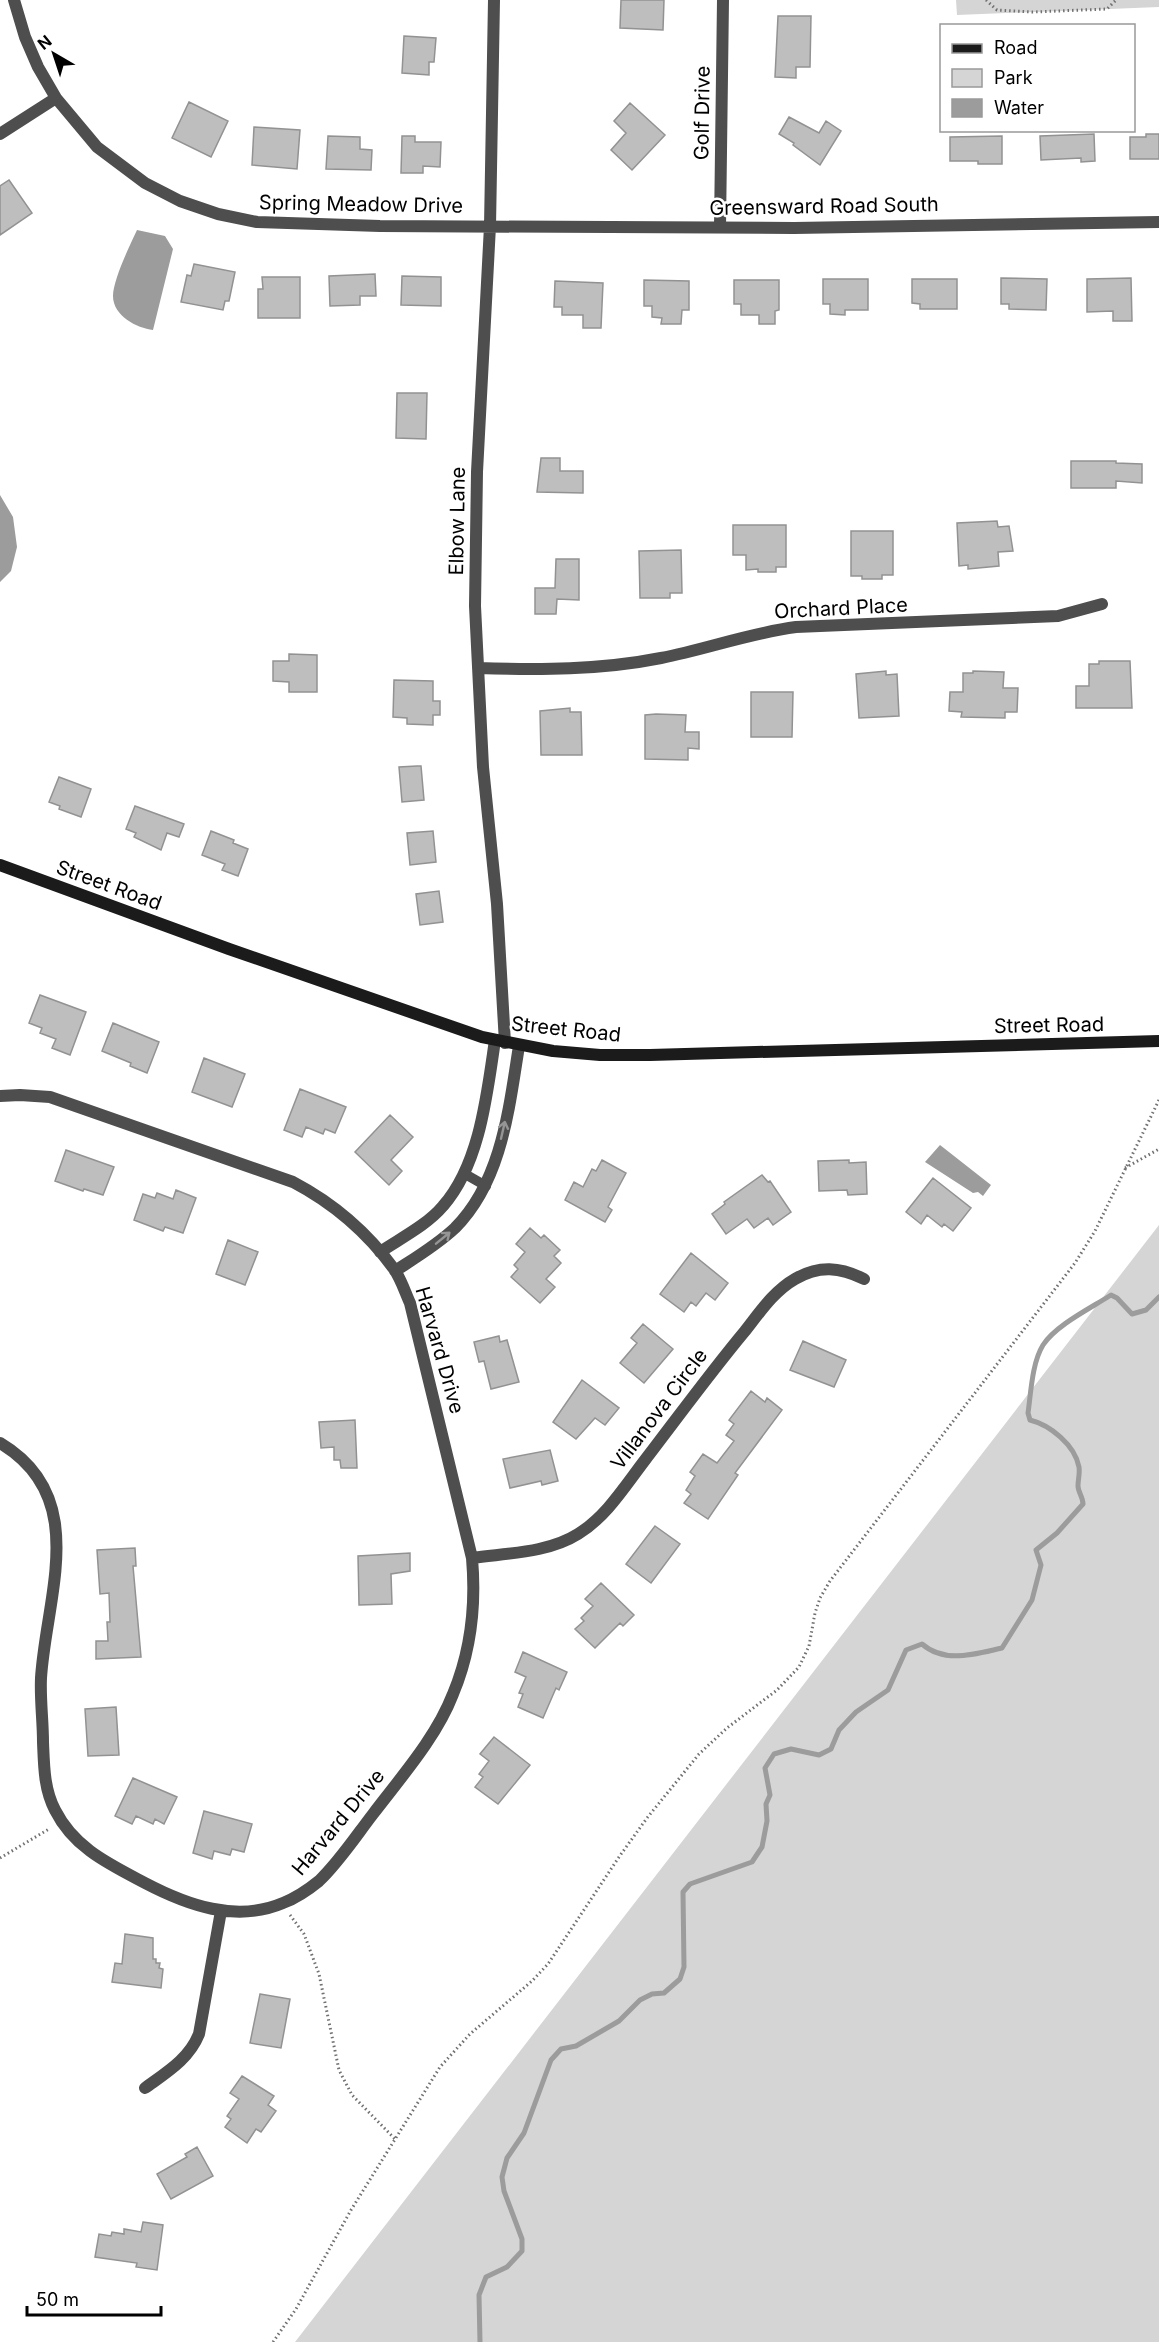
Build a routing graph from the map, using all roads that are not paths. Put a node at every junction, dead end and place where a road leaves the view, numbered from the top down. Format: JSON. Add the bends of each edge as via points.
{"nodes":[{"id":1,"x":14,"y":0,"type":"edge"},
{"id":2,"x":494,"y":0,"type":"edge"},
{"id":3,"x":723,"y":0,"type":"edge"},
{"id":4,"x":56,"y":98,"type":"junction"},
{"id":5,"x":0,"y":134,"type":"edge"},
{"id":6,"x":1159,"y":222,"type":"edge"},
{"id":7,"x":490,"y":226,"type":"junction"},
{"id":8,"x":720,"y":227,"type":"junction"},
{"id":9,"x":1102,"y":604,"type":"dead end"},
{"id":10,"x":478,"y":668,"type":"junction"},
{"id":11,"x":0,"y":865,"type":"edge"},
{"id":12,"x":1159,"y":1041,"type":"edge"},
{"id":13,"x":500,"y":1042,"type":"junction"},
{"id":14,"x":519,"y":1046,"type":"junction"},
{"id":15,"x":0,"y":1096,"type":"edge"},
{"id":16,"x":465,"y":1174,"type":"junction"},
{"id":17,"x":486,"y":1186,"type":"junction"},
{"id":18,"x":380,"y":1252,"type":"junction"},
{"id":19,"x":395,"y":1271,"type":"junction"},
{"id":20,"x":864,"y":1279,"type":"dead end"},
{"id":21,"x":0,"y":1443,"type":"edge"},
{"id":22,"x":472,"y":1558,"type":"junction"},
{"id":23,"x":221,"y":1911,"type":"junction"},
{"id":24,"x":145,"y":2088,"type":"dead end"}],
"edges":[{"from":1,"to":4,"type":"street","name":"Spring Meadow Drive","via":[[29,47]]},
{"from":2,"to":7,"type":"street","name":"Elbow Lane"},
{"from":3,"to":8,"type":"street","name":"Golf Drive"},
{"from":4,"to":5,"type":"street"},
{"from":4,"to":7,"type":"street","name":"Spring Meadow Drive","via":[[83,133],[112,160],[162,193],[218,214],[277,224]]},
{"from":6,"to":8,"type":"street","name":"Greensward Road South"},
{"from":7,"to":8,"type":"street","name":"Greensward Road South"},
{"from":7,"to":10,"type":"street","name":"Elbow Lane","via":[[477,472]]},
{"from":9,"to":10,"type":"street","name":"Orchard Place","via":[[1059,616],[764,631],[706,649],[600,667]]},
{"from":10,"to":13,"type":"street","name":"Elbow Lane","via":[[496,904]]},
{"from":11,"to":13,"type":"main road","name":"Street Road"},
{"from":12,"to":14,"type":"main road","name":"Street Road","via":[[600,1055]]},
{"from":13,"to":14,"type":"main road","name":"Street Road"},
{"from":13,"to":16,"type":"street"},
{"from":17,"to":14,"type":"street","name":"Harvard Drive","one_way":true,"via":[[512,1093]]},
{"from":15,"to":18,"type":"street","name":"Harvard Drive","via":[[50,1097],[293,1182],[339,1211]]},
{"from":16,"to":17,"type":"lane"},
{"from":16,"to":18,"type":"street","via":[[438,1212]]},
{"from":19,"to":17,"type":"street","name":"Harvard Drive","one_way":true,"via":[[456,1228]]},
{"from":18,"to":19,"type":"street","name":"Harvard Drive"},
{"from":19,"to":22,"type":"street","name":"Harvard Drive","via":[[415,1319]]},
{"from":20,"to":22,"type":"street","name":"Villanova Circle","via":[[845,1270],[828,1269],[796,1278],[781,1288],[615,1498],[579,1534],[562,1543]]},
{"from":21,"to":23,"type":"street","name":"Harvard Drive","via":[[25,1462],[41,1483],[57,1532],[58,1558],[41,1678],[44,1778],[50,1800],[77,1842],[96,1857],[155,1888]]},
{"from":22,"to":23,"type":"street","name":"Harvard Drive","via":[[470,1636],[454,1693],[416,1757],[321,1879],[303,1894],[259,1910]]},
{"from":23,"to":24,"type":"street","via":[[195,2044],[188,2055]]}]}
